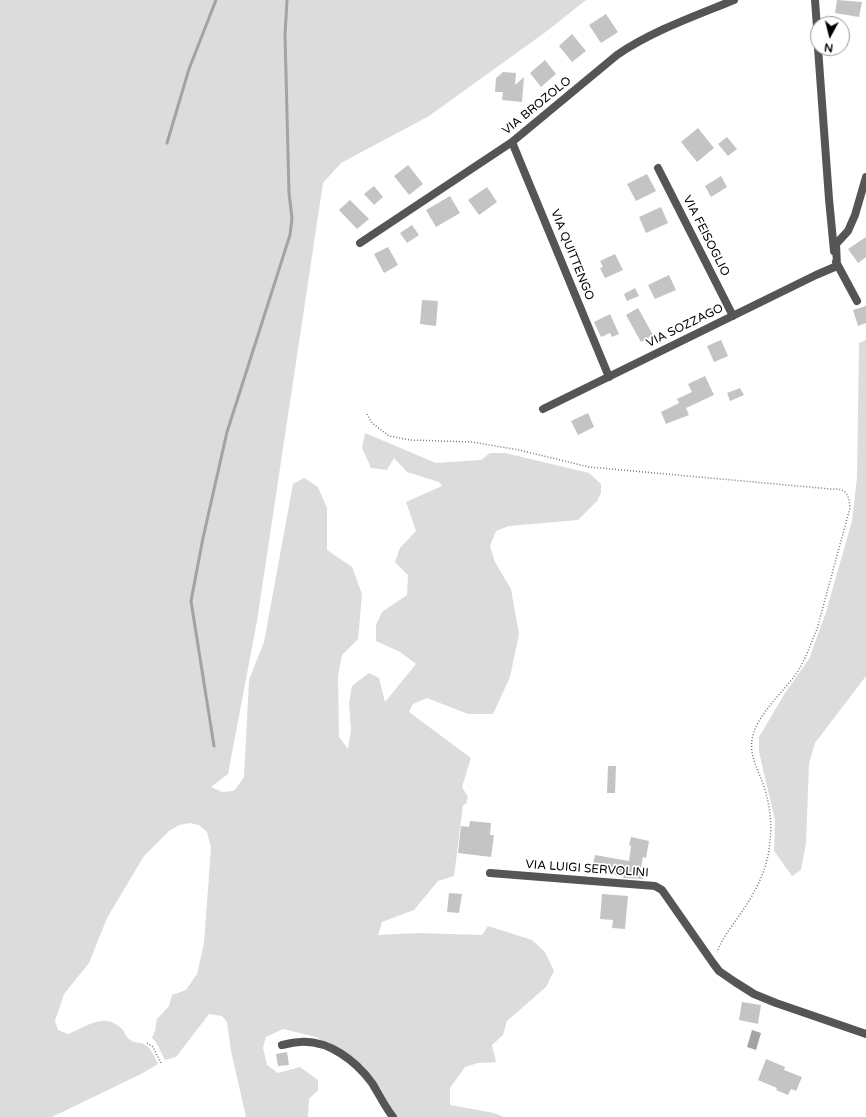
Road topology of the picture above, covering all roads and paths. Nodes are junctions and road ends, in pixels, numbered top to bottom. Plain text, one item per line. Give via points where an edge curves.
1 (734, 0) edge
2 (816, 0) edge
3 (817, 16) edge
4 (819, 56) edge
5 (512, 142) junction
6 (658, 168) dead end
7 (866, 177) edge
8 (360, 243) dead end
9 (837, 266) junction
10 (857, 301) dead end
11 (732, 316) junction
12 (609, 377) junction
13 (543, 409) dead end
14 (367, 414) dead end
15 (490, 873) dead end
16 (713, 963) junction
17 (866, 1034) edge
18 (147, 1043) dead end
19 (282, 1046) dead end
20 (161, 1063) dead end
21 (393, 1117) edge

1 - 5 street, VIA BROZOLO via 630,46
2 - 3 street
4 - 9 street via 834,258
5 - 8 street, VIA BROZOLO
5 - 12 street, VIA QUITTENGO
6 - 11 street, VIA FEISOGLIO
7 - 9 street via 855,216 848,231 836,244
9 - 10 street
9 - 11 street, VIA SOZZAGO
11 - 12 street, VIA SOZZAGO
12 - 13 street, VIA SOZZAGO
14 - 16 path via 372,423 389,436 410,440 472,442 589,467 840,488 849,498 850,508 812,642 798,670 759,720 752,737 752,756 766,794 769,812 771,828 768,856 765,872 758,886 726,934
15 - 16 street, VIA LUIGI SERVOLINI via 655,886 662,890
16 - 17 street, VIA LUIGI SERVOLINI via 719,971 754,994
18 - 20 path
19 - 21 street via 299,1042 327,1046 350,1060 372,1083

